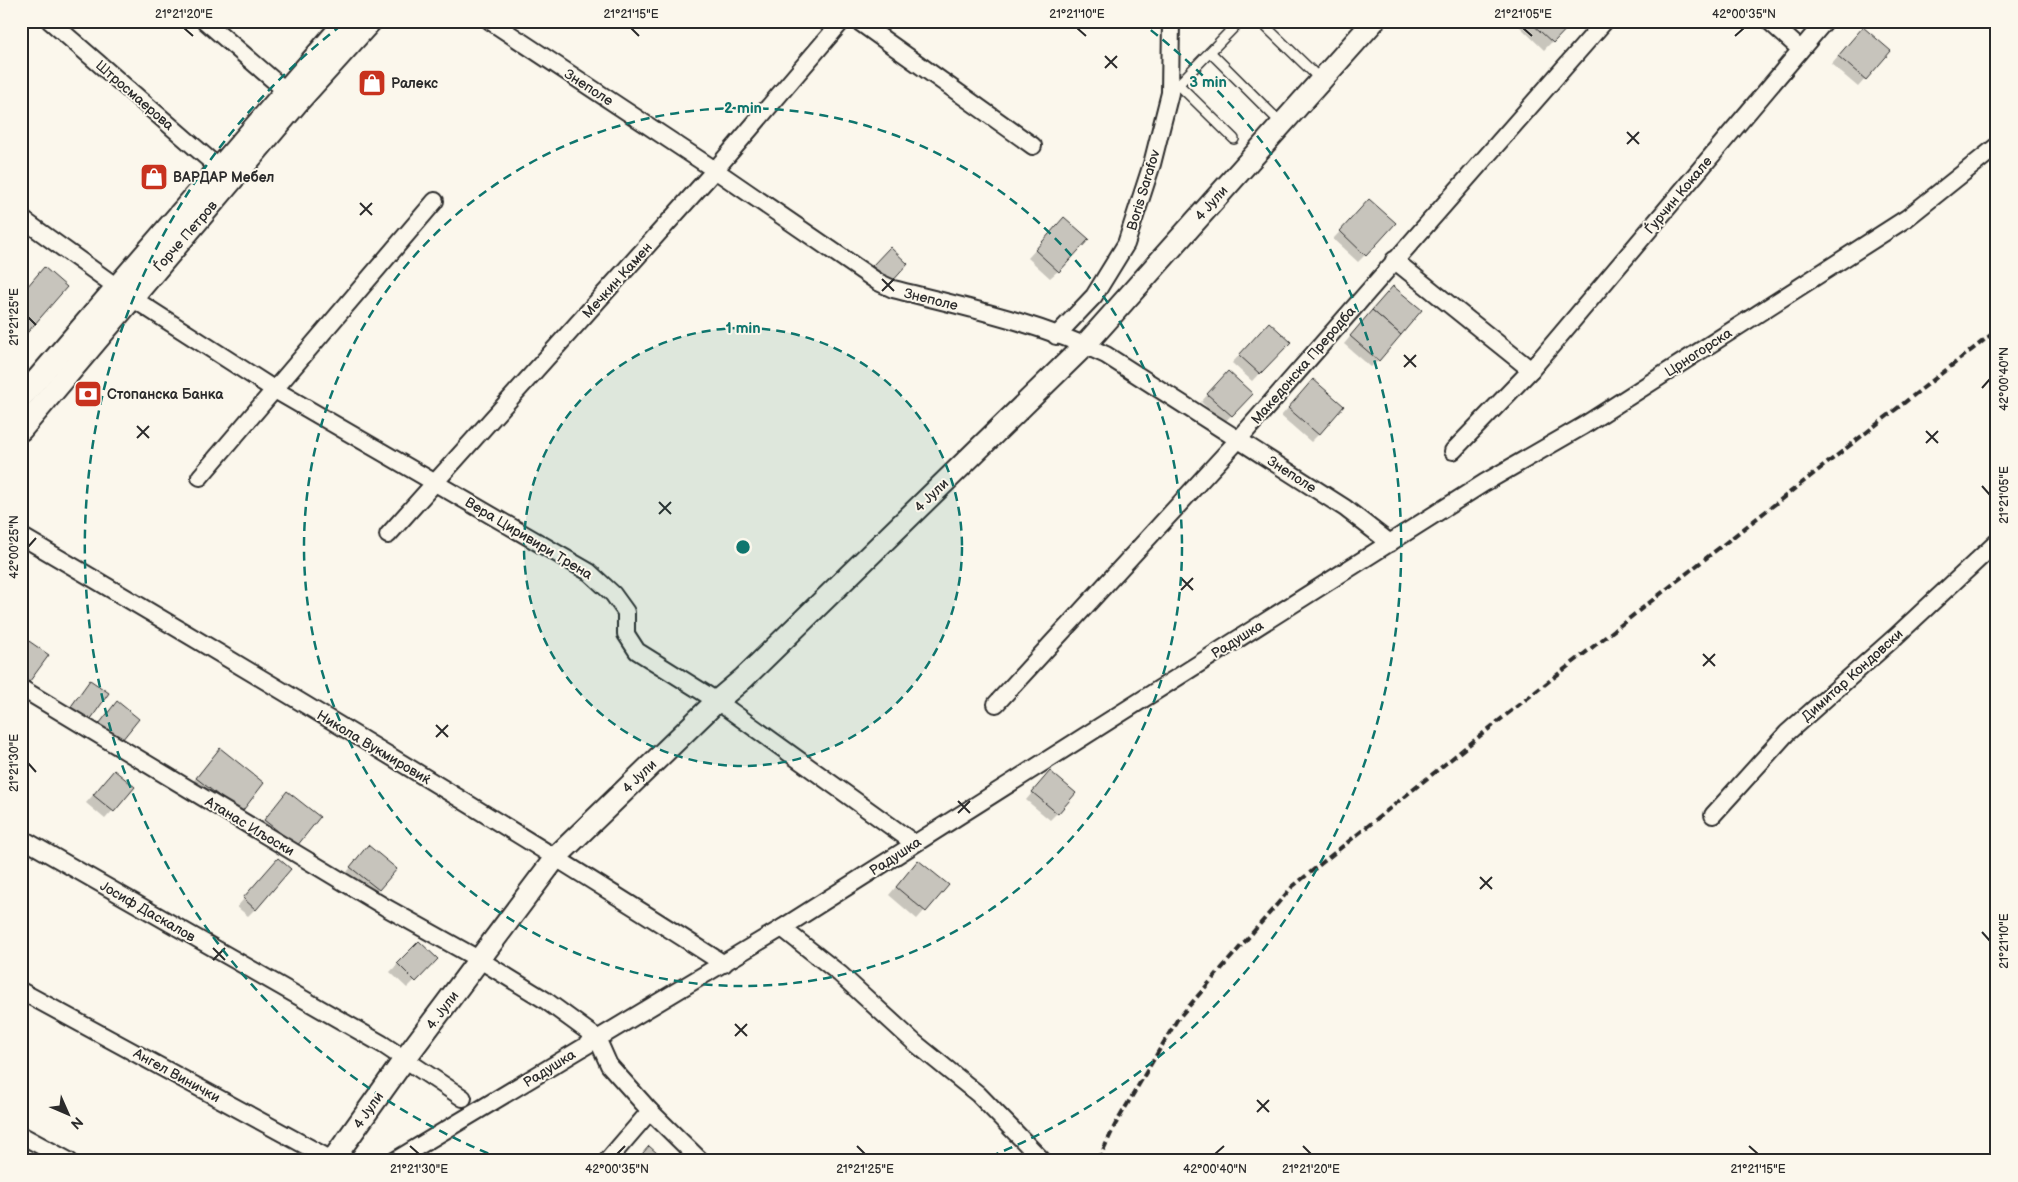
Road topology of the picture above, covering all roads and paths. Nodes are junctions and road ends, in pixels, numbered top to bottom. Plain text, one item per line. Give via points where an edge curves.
1 (50, 21) edge
2 (206, 21) edge
3 (346, 21) edge
4 (371, 21) edge
5 (490, 21) edge
6 (842, 21) edge
7 (858, 21) edge
8 (1170, 21) edge
9 (1240, 21) edge
10 (1260, 21) edge
11 (1374, 21) edge
12 (1604, 21) edge
13 (1769, 21) edge
14 (1825, 21) edge
15 (1800, 49) junction
16 (1210, 52) junction
17 (1321, 80) junction
18 (1174, 89) junction
19 (286, 91) junction
20 (1282, 124) junction
21 (1234, 139) dead end
22 (1033, 146) dead end
23 (1997, 146) edge
24 (220, 169) junction
25 (716, 170) junction
26 (435, 201) dead end
27 (21, 218) edge
28 (1394, 260) junction
29 (125, 292) junction
30 (1056, 336) junction
31 (1085, 345) junction
32 (1531, 370) junction
33 (275, 390) junction
34 (21, 398) edge
35 (21, 430) edge
36 (1239, 439) junction
37 (1453, 451) dead end
38 (200, 477) dead end
39 (435, 482) junction
40 (388, 535) dead end
41 (21, 536) edge
42 (1390, 542) junction
43 (1997, 542) edge
44 (21, 688) edge
45 (716, 701) junction
46 (996, 704) dead end
47 (1713, 815) dead end
48 (21, 838) edge
49 (914, 844) junction
50 (556, 857) junction
51 (782, 928) junction
52 (480, 960) junction
53 (724, 964) junction
54 (21, 991) edge
55 (597, 1038) junction
56 (404, 1060) junction
57 (463, 1098) dead end
58 (650, 1111) junction
59 (21, 1135) edge
60 (332, 1160) edge
61 (69, 1161) edge
62 (394, 1161) edge
63 (607, 1161) edge
64 (700, 1161) edge
65 (1043, 1161) edge

1 - 24 street, Штросмаерова
2 - 19 street
3 - 19 street, Ѓорче Петров
4 - 29 street, Ѓорче Петров
5 - 25 street, Знеполе
6 - 25 street, Мечкин Камен
7 - 22 street
8 - 18 street, Boris Sarafov
9 - 16 lane
10 - 17 lane
11 - 17 street, 4 Јули
12 - 28 street, Македонска Преродба
13 - 15 street
14 - 15 street, Ѓурчин Кокале
15 - 32 street, Ѓурчин Кокале
16 - 18 lane
16 - 20 lane
17 - 20 street, 4 Јули
18 - 21 lane
18 - 30 street, Boris Sarafov via 1126,244 1094,296
19 - 24 street, Ѓорче Петров
20 - 31 street, 4 Јули
23 - 42 street, Црногорска via 1898,223 1582,426
24 - 29 street, Ѓорче Петров
25 - 30 street, Знеполе via 878,282 1008,318
25 - 39 street, Мечкин Камен
26 - 33 street
27 - 29 street, Вера Циривири Трена
28 - 32 street
28 - 36 street, Македонска Преродба
29 - 33 street, Вера Циривири Трена
29 - 34 street, Ѓорче Петров
29 - 35 street, Ѓорче Петров
30 - 31 street, Знеполе
31 - 36 street, Знеполе
31 - 45 street, 4 Јули via 744,678
32 - 37 street, Ѓурчин Кокале
33 - 38 street
33 - 39 street, Вера Циривири Трена
36 - 42 street, Знеполе via 1345,508
36 - 46 street, Македонска Преродба
39 - 40 street, Мечкин Камен
39 - 45 street, Вера Циривири Трена via 589,572 613,594 626,612 626,634 636,651
41 - 50 street, Никола Вукмировиќ
42 - 49 street, Радушка
43 - 47 street, Димитар Кондовски via 1787,733
44 - 52 street, Aтанас Иљоски via 385,907
45 - 49 street, Вера Циривири Трена
45 - 50 street, 4 Јули
48 - 56 street, Јосиф Даскалов via 374,1039
49 - 51 street, Радушка
50 - 52 street, 4 Јули
50 - 53 street, Никола Вукмировиќ
51 - 53 street, Радушка
51 - 65 street via 978,1094
52 - 55 street via 545,1000
52 - 56 street, 4. Јули
53 - 55 street, Радушка
54 - 60 street, Ангел Винички
55 - 58 street via 609,1065
55 - 62 street, Радушка
56 - 57 street, Јосиф Даскалов
56 - 60 street, 4 Јули
58 - 63 street
58 - 64 street
59 - 61 street

